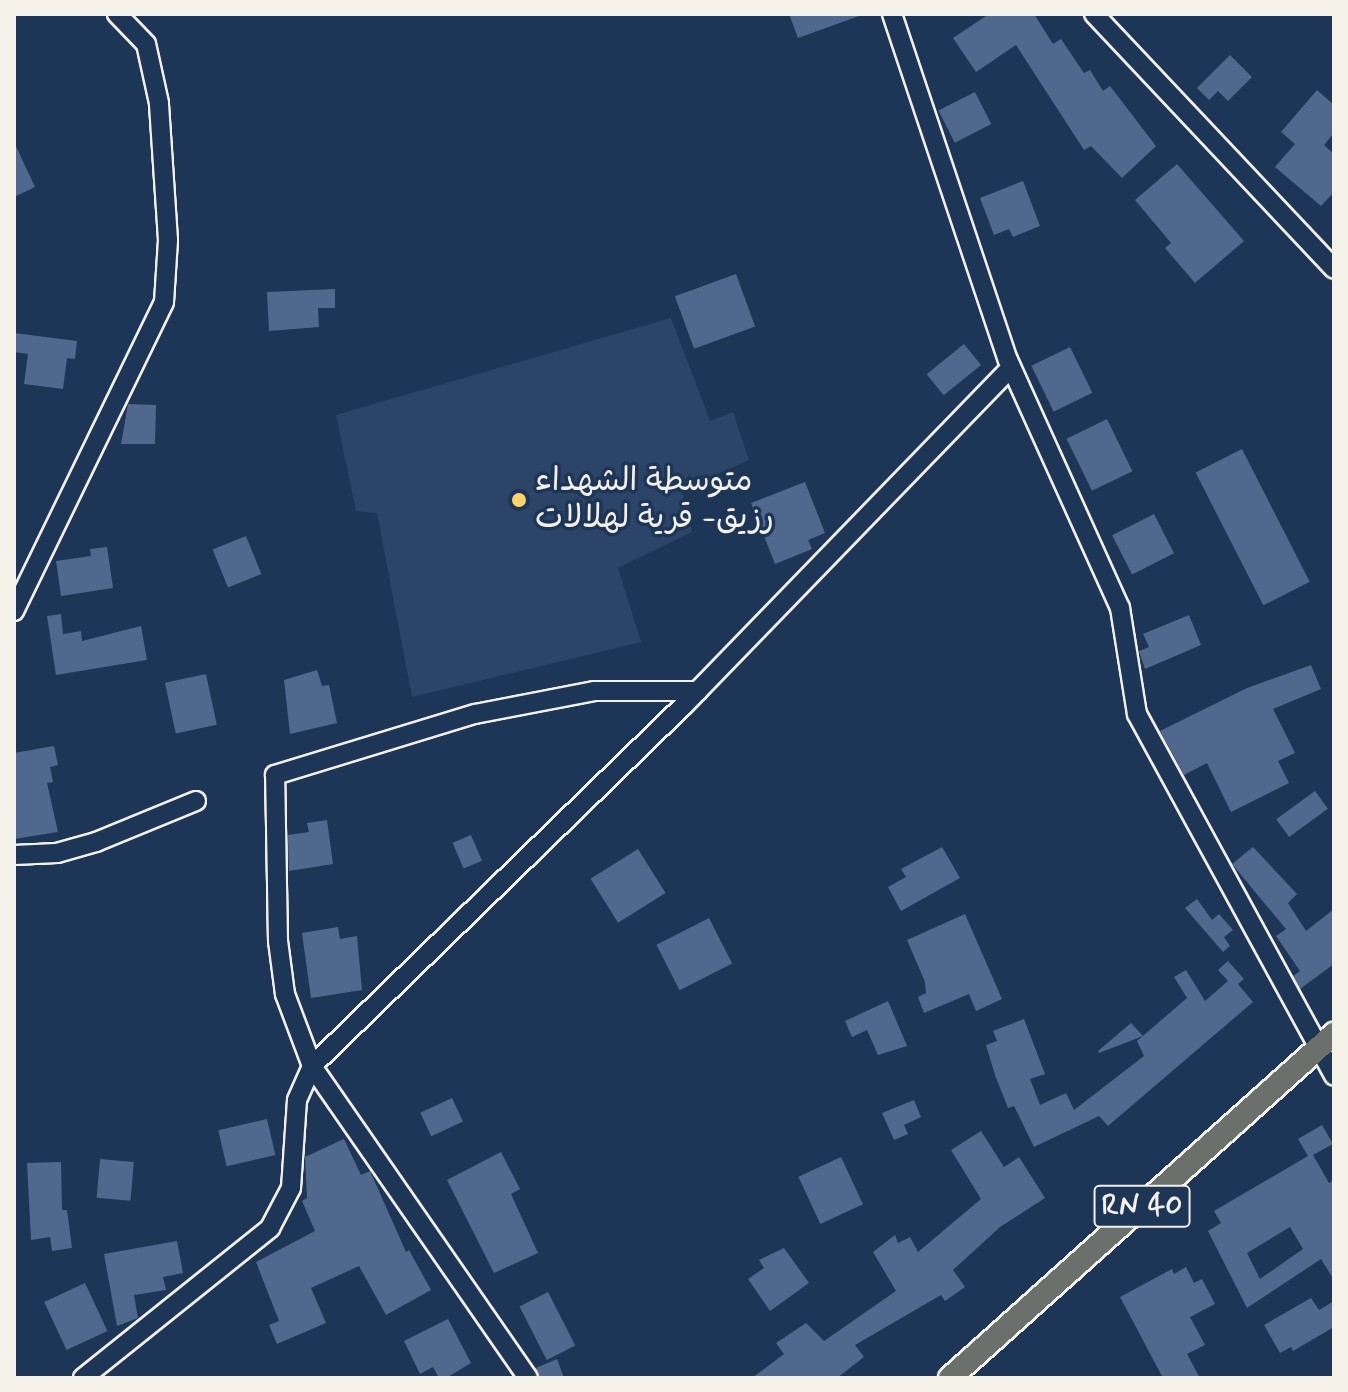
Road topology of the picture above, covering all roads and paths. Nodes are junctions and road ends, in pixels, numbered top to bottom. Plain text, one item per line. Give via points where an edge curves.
1 (117, 14) edge
2 (892, 14) edge
3 (1094, 14) edge
4 (1334, 269) edge
5 (1011, 368) junction
6 (14, 611) edge
7 (698, 691) junction
8 (196, 801) dead end
9 (14, 855) edge
10 (1327, 1040) edge
11 (312, 1066) junction
12 (1334, 1076) edge
13 (83, 1378) edge
14 (528, 1378) edge
15 (950, 1378) edge

1 - 6 street via 146,44 159,103 168,240 164,302
2 - 5 street
3 - 4 street
5 - 7 street
5 - 10 street via 1120,608 1137,714
7 - 11 street
7 - 11 street via 594,691 490,711 275,775 278,941 285,994
8 - 9 street via 96,842 57,853
10 - 12 street
10 - 15 main road, RN 40
11 - 13 street via 297,1100 291,1188 270,1228
11 - 14 street

